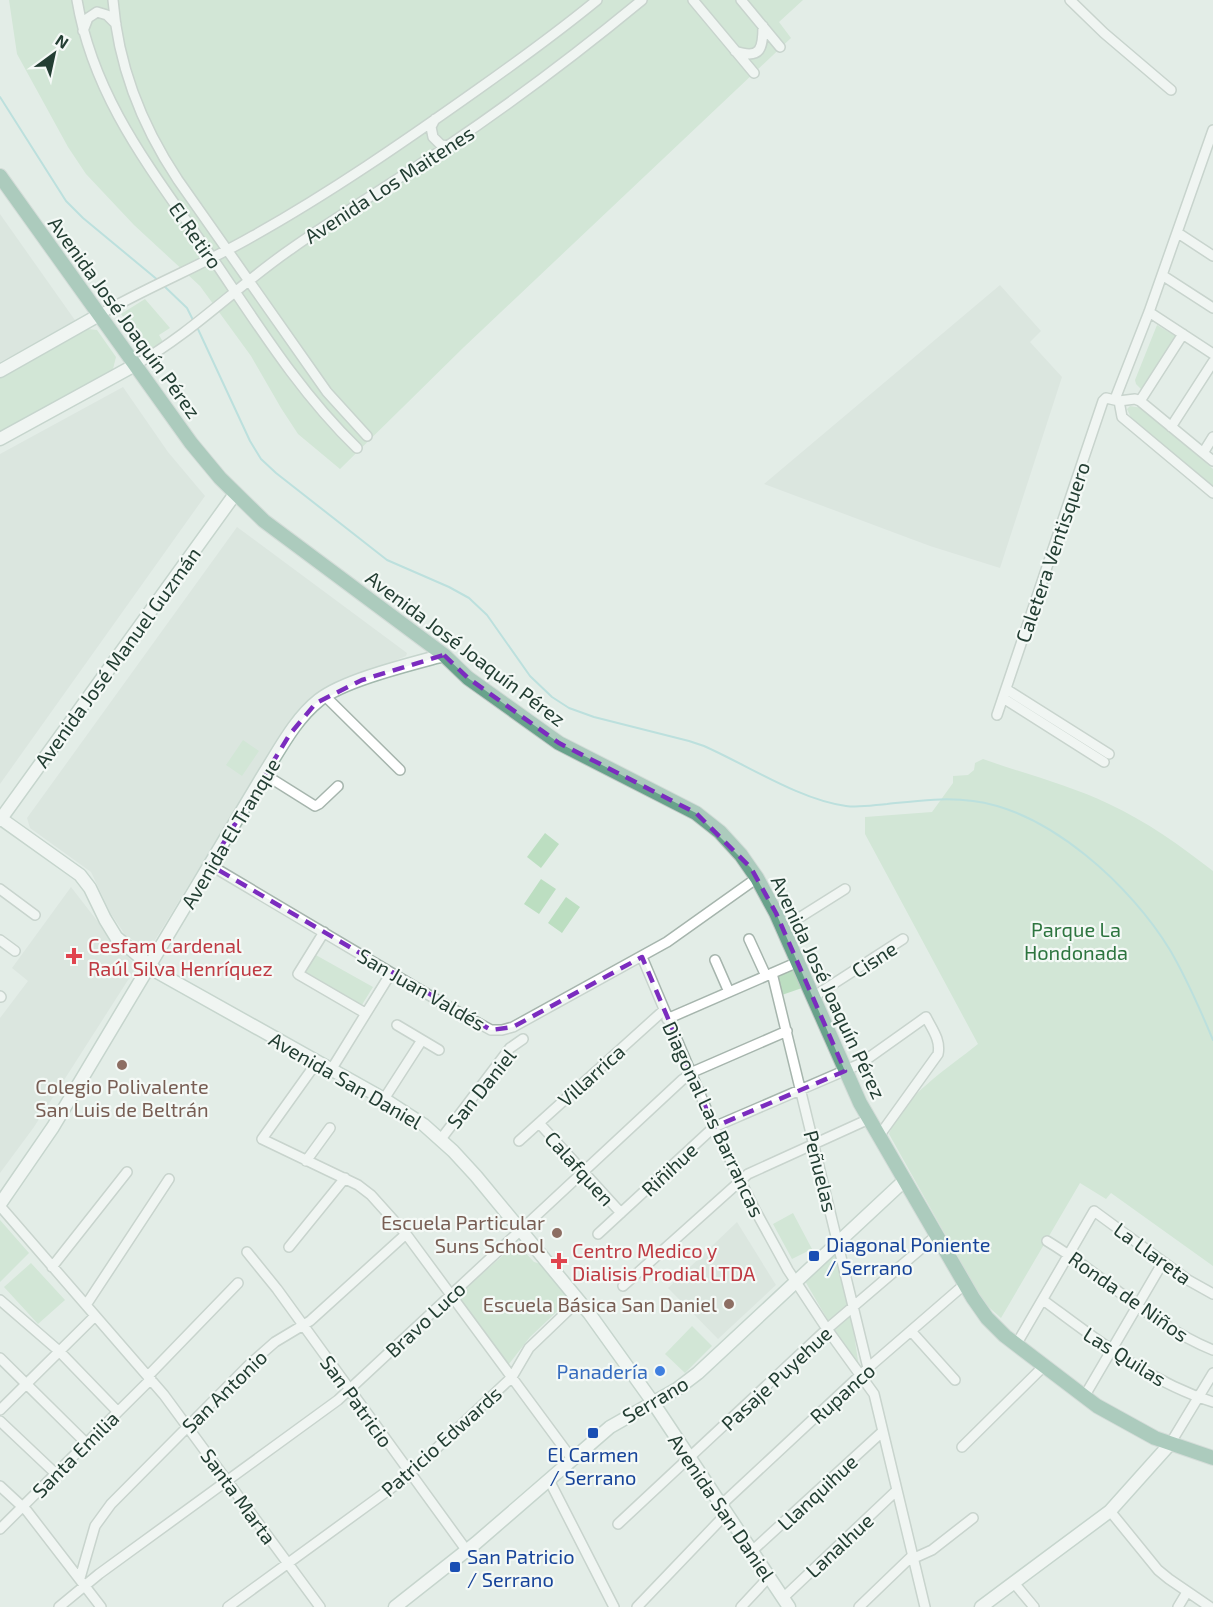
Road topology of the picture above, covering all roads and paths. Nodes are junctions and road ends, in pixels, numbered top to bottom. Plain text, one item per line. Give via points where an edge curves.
1 (77, 0) edge
2 (113, 0) edge
3 (597, 0) edge
4 (642, 0) edge
5 (693, 0) edge
6 (741, 0) edge
7 (1070, 0) edge
8 (116, 24) junction
9 (763, 26) junction
10 (83, 31) junction
11 (780, 47) dead end
12 (735, 51) junction
13 (754, 73) dead end
14 (1171, 90) dead end
15 (435, 119) junction
16 (1213, 130) edge
17 (1211, 143) edge
18 (448, 146) junction
19 (0, 176) edge
20 (1178, 233) junction
21 (227, 251) junction
22 (1213, 256) edge
23 (212, 258) junction
24 (1162, 275) junction
25 (248, 281) junction
26 (236, 293) junction
27 (1213, 308) edge
28 (1149, 312) junction
29 (99, 315) junction
30 (1182, 334) junction
31 (1213, 354) edge
32 (1213, 362) edge
33 (135, 365) junction
34 (0, 371) edge
35 (1117, 400) junction
36 (1140, 401) junction
37 (354, 423) junction
38 (1172, 427) junction
39 (341, 432) junction
40 (367, 436) dead end
41 (1213, 437) edge
42 (0, 439) edge
43 (357, 448) dead end
44 (1203, 453) junction
45 (1213, 461) edge
46 (235, 494) junction
47 (1213, 494) edge
48 (444, 655) junction
49 (1005, 694) junction
50 (325, 696) junction
51 (997, 715) dead end
52 (1102, 755) dead end
53 (400, 770) dead end
54 (264, 774) junction
55 (338, 786) dead end
56 (0, 819) edge
57 (210, 866) junction
58 (757, 878) junction
59 (0, 889) edge
60 (845, 889) dead end
61 (35, 915) dead end
62 (783, 928) junction
63 (324, 932) junction
64 (749, 939) dead end
65 (903, 939) dead end
66 (0, 940) edge
67 (15, 951) dead end
68 (642, 957) junction
69 (715, 960) dead end
70 (798, 962) junction
71 (149, 966) junction
72 (391, 973) junction
73 (769, 974) junction
74 (729, 992) junction
75 (813, 998) junction
76 (365, 1013) junction
77 (665, 1014) junction
78 (397, 1025) dead end
79 (787, 1031) junction
80 (523, 1039) dead end
81 (422, 1040) junction
82 (439, 1050) dead end
83 (317, 1062) junction
84 (332, 1070) junction
85 (846, 1071) junction
86 (692, 1074) junction
87 (801, 1088) junction
88 (384, 1098) junction
89 (869, 1119) junction
90 (539, 1123) junction
91 (714, 1127) junction
92 (330, 1128) dead end
93 (879, 1136) junction
94 (441, 1139) junction
95 (519, 1141) dead end
96 (814, 1143) junction
97 (306, 1161) junction
98 (127, 1172) dead end
99 (584, 1172) junction
100 (345, 1178) junction
101 (169, 1179) dead end
102 (739, 1180) junction
103 (905, 1180) junction
104 (0, 1205) edge
105 (621, 1213) junction
106 (520, 1230) junction
107 (406, 1234) junction
108 (598, 1234) dead end
109 (937, 1235) junction
110 (1047, 1241) dead end
111 (838, 1243) junction
112 (289, 1247) dead end
113 (247, 1252) dead end
114 (1070, 1254) junction
115 (1163, 1262) junction
116 (52, 1267) junction
117 (796, 1282) junction
118 (238, 1283) dead end
119 (965, 1284) junction
120 (623, 1286) dead end
121 (1213, 1294) edge
122 (451, 1295) junction
123 (1043, 1299) junction
124 (0, 1300) edge
125 (578, 1301) junction
126 (86, 1305) junction
127 (853, 1306) junction
128 (1138, 1306) junction
129 (95, 1316) junction
130 (303, 1326) junction
131 (827, 1329) junction
132 (912, 1331) junction
133 (1016, 1345) junction
134 (1213, 1350) edge
135 (59, 1351) junction
136 (1112, 1351) junction
137 (0, 1358) edge
138 (1044, 1366) junction
139 (868, 1368) junction
140 (1213, 1373) edge
141 (860, 1375) junction
142 (512, 1377) junction
143 (149, 1378) junction
144 (956, 1380) dead end
145 (26, 1384) junction
146 (349, 1390) junction
147 (1084, 1397) junction
148 (1199, 1398) junction
149 (652, 1401) junction
150 (1213, 1402) edge
151 (0, 1410) edge
152 (118, 1412) junction
153 (0, 1420) edge
154 (188, 1426) junction
155 (882, 1432) junction
156 (86, 1443) junction
157 (1170, 1444) junction
158 (962, 1447) dead end
159 (1213, 1458) edge
160 (690, 1459) junction
161 (572, 1460) junction
162 (409, 1472) junction
163 (55, 1473) junction
164 (228, 1480) junction
165 (549, 1480) junction
166 (0, 1486) edge
167 (896, 1491) junction
168 (23, 1506) junction
169 (724, 1509) junction
170 (1110, 1511) junction
171 (973, 1518) dead end
172 (618, 1524) dead end
173 (0, 1529) edge
174 (467, 1551) junction
175 (752, 1551) junction
176 (912, 1557) junction
177 (288, 1563) junction
178 (769, 1578) junction
179 (82, 1582) junction
180 (1014, 1583) junction
181 (1187, 1592) junction
182 (786, 1603) edge
183 (59, 1607) edge
184 (101, 1607) edge
185 (228, 1607) edge
186 (320, 1607) edge
187 (395, 1607) edge
188 (614, 1607) edge
189 (637, 1607) edge
190 (741, 1607) edge
191 (859, 1607) edge
192 (925, 1607) edge
193 (981, 1607) edge
194 (1034, 1607) edge
195 (1178, 1607) edge
196 (1210, 1607) edge

1 - 10 street, El Retiro
2 - 8 street, El Retiro
3 - 15 street, Avenida Los Maitenes
4 - 18 street, Avenida Los Maitenes via 566,62
5 - 12 street
6 - 9 street
7 - 14 street
8 - 10 street via 97,12 88,18
8 - 21 street, El Retiro via 130,84 148,131
9 - 11 street
9 - 12 street via 759,51
10 - 23 street, El Retiro via 118,118
12 - 13 street
15 - 18 street via 431,127 433,137
15 - 21 street, Avenida Los Maitenes
16 - 17 street, Caletera Ventisquero
17 - 20 street, Caletera Ventisquero
18 - 25 street, Avenida Los Maitenes via 300,242
19 - 29 main road, Avenida José Joaquín Pérez
20 - 22 street
20 - 24 street, Caletera Ventisquero
21 - 23 street, Avenida Los Maitenes
21 - 25 street, El Retiro
23 - 26 street, El Retiro
23 - 29 street, Avenida Los Maitenes
24 - 27 street
24 - 28 street, Caletera Ventisquero
25 - 26 street, Avenida Los Maitenes
25 - 37 street, El Retiro via 327,392
26 - 33 street, Avenida Los Maitenes
26 - 39 street, El Retiro via 313,402
28 - 30 street
28 - 35 street, Caletera Ventisquero
29 - 33 main road, Avenida José Joaquín Pérez
29 - 34 street
30 - 31 street
30 - 36 street
32 - 38 street
33 - 42 street
33 - 46 main road, Avenida José Joaquín Pérez via 201,456
35 - 36 street
35 - 47 street via 1122,417
35 - 49 street, Caletera Ventisquero via 1103,400
36 - 38 street
37 - 39 street via 348,432
37 - 40 street, El Retiro
38 - 44 street
39 - 43 street, El Retiro
41 - 44 street
44 - 45 street
46 - 48 main road, Avenida José Joaquín Pérez
46 - 56 street, Avenida José Manuel Guzmán
48 - 50 street, Avenida El Tranque via 362,680
48 - 58 main road, Avenida José Joaquín Pérez via 468,678 559,743 696,813 732,844
49 - 51 street, Caletera Ventisquero
49 - 52 street
50 - 53 street
50 - 54 street, Avenida El Tranque via 298,723
54 - 55 street via 312,806
54 - 57 street, Avenida El Tranque
56 - 71 street, Avenida San Daniel via 80,875 116,937
57 - 63 street, San Juan Valdés
57 - 71 street, Avenida El Tranque
58 - 62 main road, Avenida José Joaquín Pérez
58 - 68 street, San Juan Valdés
59 - 61 street
60 - 62 street
62 - 70 main road, Avenida José Joaquín Pérez
63 - 72 street, San Juan Valdés
63 - 76 street via 298,974
64 - 73 street, Peñuelas
65 - 75 street, Cisne
66 - 67 street
68 - 72 street, San Juan Valdés via 502,1030 483,1026
68 - 77 street, Diagonal Las Barrancas
69 - 74 street
70 - 73 street, Villarrica
70 - 75 main road, Avenida José Joaquín Pérez
71 - 83 street, Avenida San Daniel
71 - 104 street, Avenida El Tranque via 53,1127
72 - 76 street
73 - 74 street, Villarrica
73 - 79 street, Peñuelas
74 - 77 street, Villarrica
75 - 85 main road, Avenida José Joaquín Pérez
76 - 84 street
77 - 86 street, Diagonal Las Barrancas
77 - 90 street, Villarrica
78 - 81 street
79 - 86 street, Bravo Luco
79 - 87 street, Peñuelas
80 - 94 street, San Daniel via 510,1048
81 - 82 street
81 - 88 street
83 - 84 street, Avenida San Daniel
83 - 97 street via 262,1139
84 - 88 street, Avenida San Daniel
85 - 87 street, Riñihue
85 - 89 main road, Avenida José Joaquín Pérez
85 - 93 street, Riñihue via 926,1017 937,1038 938,1054
86 - 91 street, Diagonal Las Barrancas
86 - 99 street, Bravo Luco
87 - 91 street, Riñihue
87 - 96 street, Peñuelas
88 - 94 street, Avenida San Daniel
89 - 93 main road, Avenida José Joaquín Pérez
89 - 96 street
90 - 95 street, Villarrica
90 - 99 street, Calafquen
91 - 102 street, Diagonal Las Barrancas
91 - 105 street, Riñihue
92 - 97 street
93 - 103 main road, Avenida José Joaquín Pérez
94 - 106 street, Avenida San Daniel
96 - 102 street
96 - 111 street, Peñuelas
97 - 100 street
98 - 116 street
99 - 105 street, Calafquen
99 - 106 street, Bravo Luco
100 - 107 street via 371,1195
100 - 112 street
101 - 126 street
102 - 117 street, Diagonal Las Barrancas
102 - 120 street
103 - 109 main road, Avenida José Joaquín Pérez
103 - 111 street, Serrano
104 - 116 street, Santa Marta
105 - 108 street, Riñihue
106 - 122 street, Bravo Luco
106 - 125 street, Avenida San Daniel
107 - 122 street
107 - 130 street, San Antonio
109 - 119 main road, Avenida José Joaquín Pérez
109 - 127 street, Pasaje Puyehue
110 - 114 street, Ronda de Niños
111 - 117 street, Serrano
111 - 127 street, Peñuelas
113 - 130 street, San Patricio
114 - 115 street, La Llareta via 1094,1211
114 - 123 street
114 - 128 street, Ronda de Niños
115 - 121 street, La Llareta
115 - 128 street
116 - 126 street, Santa Marta
117 - 131 street, Diagonal Las Barrancas
117 - 149 street, Serrano via 698,1373
118 - 143 street, Santa Emilia
119 - 132 street, Rupanco
119 - 133 main road, Avenida José Joaquín Pérez via 987,1318
122 - 142 street
122 - 146 street, Bravo Luco
123 - 133 street
123 - 136 street, Las Quilas
124 - 135 street
125 - 142 street, Patricio Edwards via 529,1348
125 - 149 street, Avenida San Daniel
126 - 129 street, Santa Marta
127 - 131 street, Pasaje Puyehue
127 - 139 street, Peñuelas
128 - 134 street, Ronda de Niños
128 - 136 street
129 - 135 street
129 - 143 street, Santa Marta
130 - 146 street, San Patricio
130 - 154 street, San Antonio via 264,1352
131 - 141 street, Diagonal Las Barrancas
131 - 160 street, Pasaje Puyehue
132 - 139 street, Rupanco
132 - 144 street
133 - 138 main road, Avenida José Joaquín Pérez
135 - 145 street
135 - 152 street
136 - 147 street
136 - 148 street, Las Quilas via 1150,1376
137 - 145 street
138 - 147 main road, Avenida José Joaquín Pérez
138 - 158 street
139 - 141 street, Rupanco
140 - 148 street
141 - 155 street, Diagonal Las Barrancas via 874,1394
141 - 169 street, Rupanco
142 - 161 street
142 - 162 street, Patricio Edwards
143 - 152 street, Santa Emilia
143 - 154 street, Santa Marta
145 - 151 street
145 - 156 street
146 - 162 street, San Patricio
146 - 164 street, Bravo Luco
147 - 157 main road, Avenida José Joaquín Pérez via 1123,1422
148 - 150 street, Las Quilas
148 - 157 street
149 - 160 street, Avenida San Daniel
149 - 161 street, Serrano via 610,1427
152 - 156 street, Santa Emilia
153 - 163 street
154 - 164 street, Santa Marta
154 - 179 street, San Antonio via 104,1511 92,1533
155 - 167 street, Diagonal Las Barrancas
155 - 175 street, Llanquihue
156 - 163 street, Santa Emilia
157 - 159 main road, Avenida José Joaquín Pérez
157 - 170 street
160 - 169 street, Avenida San Daniel
160 - 172 street, Pasaje Puyehue
161 - 165 street, Serrano
162 - 174 street, San Patricio
162 - 177 street, Patricio Edwards
163 - 168 street, Santa Emilia
164 - 177 street, Santa Marta
164 - 179 street, Bravo Luco
165 - 174 street, Serrano
165 - 188 street
166 - 168 street
167 - 176 street, Diagonal Las Barrancas
167 - 182 street, Lanalhue
168 - 173 street, Santa Emilia
168 - 179 street
169 - 175 street, Avenida San Daniel
169 - 189 street, Rupanco
170 - 180 street
170 - 181 street via 1158,1570
171 - 176 street via 932,1550
174 - 187 street, Serrano
175 - 178 street, Avenida San Daniel
176 - 191 street
176 - 192 street, Diagonal Las Barrancas
177 - 185 street, Patricio Edwards
177 - 186 street, Santa Marta
178 - 182 street, Avenida San Daniel
178 - 190 street
179 - 183 street, Bravo Luco
179 - 184 street
180 - 193 street
180 - 194 street
181 - 195 street
181 - 196 street

